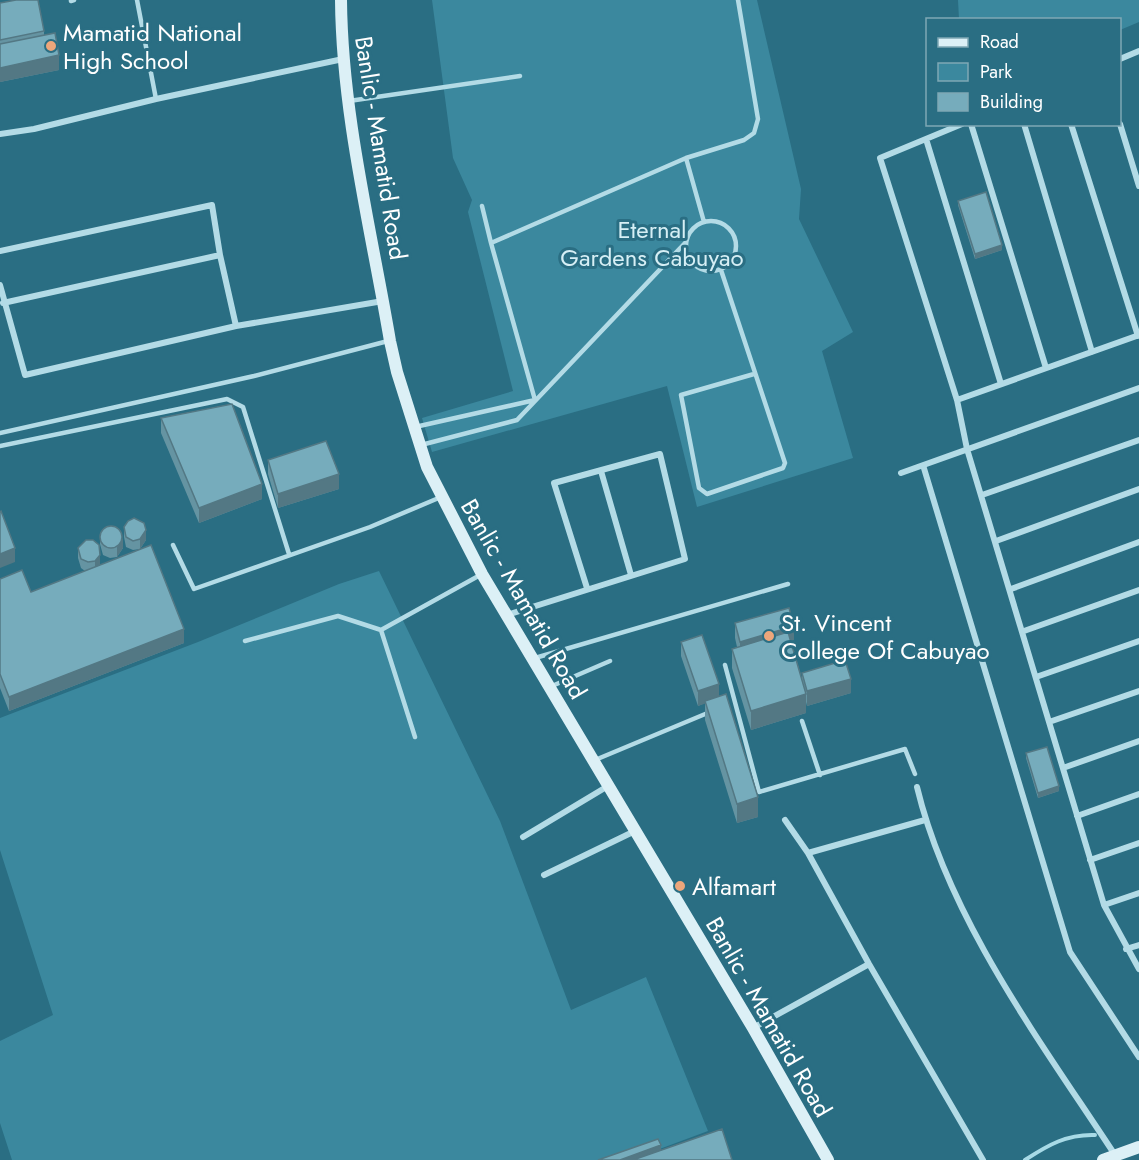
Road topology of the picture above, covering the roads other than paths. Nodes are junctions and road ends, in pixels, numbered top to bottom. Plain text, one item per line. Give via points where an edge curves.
1 (137, 0) edge
2 (341, 0) edge
3 (738, 0) edge
4 (1139, 51) edge
5 (1121, 58) edge
6 (343, 59) junction
7 (520, 76) dead end
8 (156, 99) junction
9 (349, 101) junction
10 (958, 126) edge
11 (972, 126) edge
12 (1025, 126) edge
13 (1072, 126) edge
14 (1120, 126) edge
15 (0, 134) edge
16 (926, 140) junction
17 (686, 158) junction
18 (1139, 186) edge
19 (482, 206) dead end
20 (704, 222) junction
21 (686, 242) junction
22 (491, 243) junction
23 (0, 251) edge
24 (220, 255) junction
25 (721, 270) junction
26 (0, 285) edge
27 (383, 301) junction
28 (3, 303) junction
29 (236, 326) junction
30 (1138, 335) edge
31 (390, 341) junction
32 (1092, 352) junction
33 (1046, 368) junction
34 (754, 374) junction
35 (1001, 384) junction
36 (1139, 388) edge
37 (535, 400) junction
38 (957, 400) junction
39 (414, 427) junction
40 (0, 433) edge
41 (1139, 440) edge
42 (421, 445) junction
43 (0, 446) edge
44 (967, 449) junction
45 (923, 465) junction
46 (601, 471) junction
47 (901, 473) dead end
48 (1139, 489) edge
49 (982, 495) junction
50 (442, 496) junction
51 (996, 541) junction
52 (1139, 542) edge
53 (173, 545) dead end
54 (289, 554) junction
55 (482, 574) junction
56 (631, 575) junction
57 (788, 584) dead end
58 (587, 588) junction
59 (1011, 590) junction
60 (1139, 590) edge
61 (506, 615) junction
62 (381, 630) junction
63 (1024, 631) junction
64 (244, 640) dead end
65 (1139, 641) edge
66 (532, 658) junction
67 (610, 662) dead end
68 (725, 665) dead end
69 (1036, 677) junction
70 (549, 687) junction
71 (1139, 691) edge
72 (734, 702) junction
73 (723, 707) edge
74 (712, 711) edge
75 (802, 721) dead end
76 (1049, 722) junction
77 (415, 737) dead end
78 (1139, 741) edge
79 (593, 761) junction
80 (1063, 768) junction
81 (915, 774) dead end
82 (820, 775) junction
83 (608, 786) junction
84 (917, 787) dead end
85 (1139, 794) edge
86 (1077, 816) junction
87 (785, 820) dead end
88 (925, 820) junction
89 (634, 831) junction
90 (523, 837) dead end
91 (1139, 843) edge
92 (808, 853) junction
93 (1090, 860) junction
94 (544, 875) dead end
95 (1139, 893) edge
96 (1104, 905) junction
97 (1139, 945) edge
98 (1126, 949) junction
99 (869, 964) junction
100 (1139, 969) edge
101 (753, 1028) junction
102 (1139, 1057) edge
103 (1139, 1147) edge
104 (1109, 1158) edge
105 (828, 1160) edge
106 (983, 1160) edge

1 - 8 lane
2 - 6 main road, Banlic - Mamatid Road
3 - 17 lane via 758,119 754,133 744,140
4 - 5 street
6 - 8 street
6 - 9 main road, Banlic - Mamatid Road
7 - 9 lane
8 - 15 street
9 - 27 main road, Banlic - Mamatid Road
10 - 16 street
11 - 33 street
12 - 32 street
13 - 30 street
14 - 18 street
16 - 35 street
16 - 38 street via 880,158
17 - 20 lane
17 - 22 lane
19 - 22 lane
20 - 21 lane via 692,230
20 - 25 lane via 724,224 736,240 734,258
21 - 25 lane via 687,256 696,267 708,272
21 - 37 lane
22 - 37 lane
23 - 24 street via 212,205
24 - 28 street
24 - 29 street
25 - 34 lane
26 - 28 street
27 - 29 street
27 - 31 main road, Banlic - Mamatid Road
28 - 29 street via 26,375
30 - 32 street
31 - 39 main road, Banlic - Mamatid Road
31 - 40 lane
32 - 33 street
33 - 35 street
34 - 34 lane via 683,392 680,397 699,488 707,494 783,468 784,458
35 - 38 street
36 - 44 street
37 - 39 lane
37 - 42 lane via 517,420
38 - 44 street
39 - 42 main road, Banlic - Mamatid Road
41 - 49 street
42 - 50 main road, Banlic - Mamatid Road
43 - 54 lane via 227,399 243,407
44 - 45 street
44 - 49 street
45 - 47 street
45 - 102 street via 1071,952
46 - 56 street
46 - 56 street via 660,454 685,559
46 - 58 street via 554,483
48 - 51 street
49 - 51 street
50 - 54 lane via 370,527
50 - 55 main road, Banlic - Mamatid Road
51 - 59 street
52 - 59 street
53 - 54 lane via 194,589
55 - 61 main road, Banlic - Mamatid Road
55 - 62 lane
56 - 58 street
57 - 66 lane
58 - 61 street
59 - 63 street
60 - 63 street
61 - 66 main road, Banlic - Mamatid Road
62 - 64 lane via 339,616
62 - 77 lane
63 - 69 street
65 - 69 street
66 - 70 main road, Banlic - Mamatid Road
67 - 70 lane
68 - 72 lane
69 - 76 street
70 - 79 main road, Banlic - Mamatid Road
71 - 76 street
72 - 73 lane
72 - 82 lane via 759,792
74 - 79 lane
75 - 82 lane
76 - 80 street
78 - 80 street
79 - 83 main road, Banlic - Mamatid Road
80 - 86 street
81 - 82 lane via 905,749
83 - 89 main road, Banlic - Mamatid Road
83 - 90 street
84 - 88 street
85 - 86 street
86 - 93 street
87 - 92 street
88 - 92 street
88 - 104 street via 962,908
89 - 94 street
89 - 101 main road, Banlic - Mamatid Road
91 - 93 street
92 - 99 street
93 - 96 street
95 - 96 street
96 - 98 street
97 - 98 street
98 - 100 street
99 - 101 street
99 - 106 street
101 - 105 main road, Banlic - Mamatid Road
103 - 104 main road

